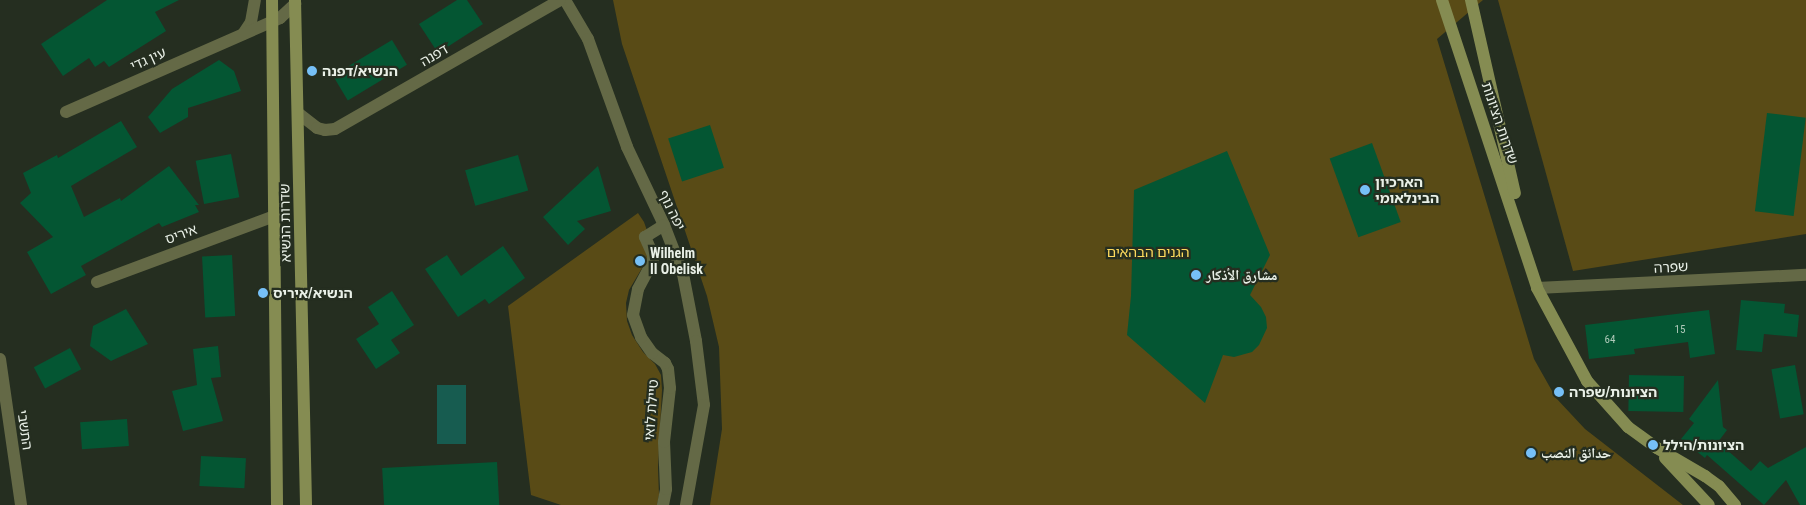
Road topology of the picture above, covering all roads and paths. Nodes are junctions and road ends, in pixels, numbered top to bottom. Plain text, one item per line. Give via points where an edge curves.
1 (255, 0) edge
2 (272, 0) edge
3 (560, 0) edge
4 (565, 0) edge
5 (1442, 0) edge
6 (1471, 0) edge
7 (295, 2) edge
8 (272, 22) junction
9 (243, 34) junction
10 (66, 112) dead end
11 (298, 113) junction
12 (274, 216) junction
13 (664, 226) junction
14 (1529, 257) junction
15 (1806, 276) edge
16 (98, 282) dead end
17 (1537, 288) junction
18 (0, 359) edge
19 (1657, 448) junction
20 (21, 505) edge
21 (276, 505) edge
22 (306, 505) edge
23 (663, 505) edge
24 (686, 505) edge
25 (1709, 505) edge
26 (1735, 505) edge

1 - 9 street via 251,22
2 - 8 street, שדרות הנשיא
3 - 11 street, דפנה via 340,127 317,128
4 - 13 street, יפה נוף via 588,39 626,147
5 - 14 street, שדרות הציונות
6 - 14 street, שדרות הציונות
7 - 8 street, עין גדי via 287,14
7 - 11 street, שדרות הנשיא
8 - 9 street, עין גדי
8 - 12 street, שדרות הנשיא
9 - 10 street, עין גדי
11 - 22 street, שדרות הנשיא
12 - 16 street, איריס
12 - 21 street, שדרות הנשיא
13 - 23 street, טיילת לואי via 645,237 653,261 638,288 633,314 641,337 668,369 670,388 664,442 666,489
13 - 24 street, יפה נוף via 683,274 704,405
14 - 17 street, שדרות הציונות
15 - 17 street, שפרה
17 - 19 street, שדרות הציונות via 1587,381 1615,415
18 - 20 street, התשבי
19 - 25 street, שדרות הציונות
19 - 26 street, שדרות הציונות via 1719,486

